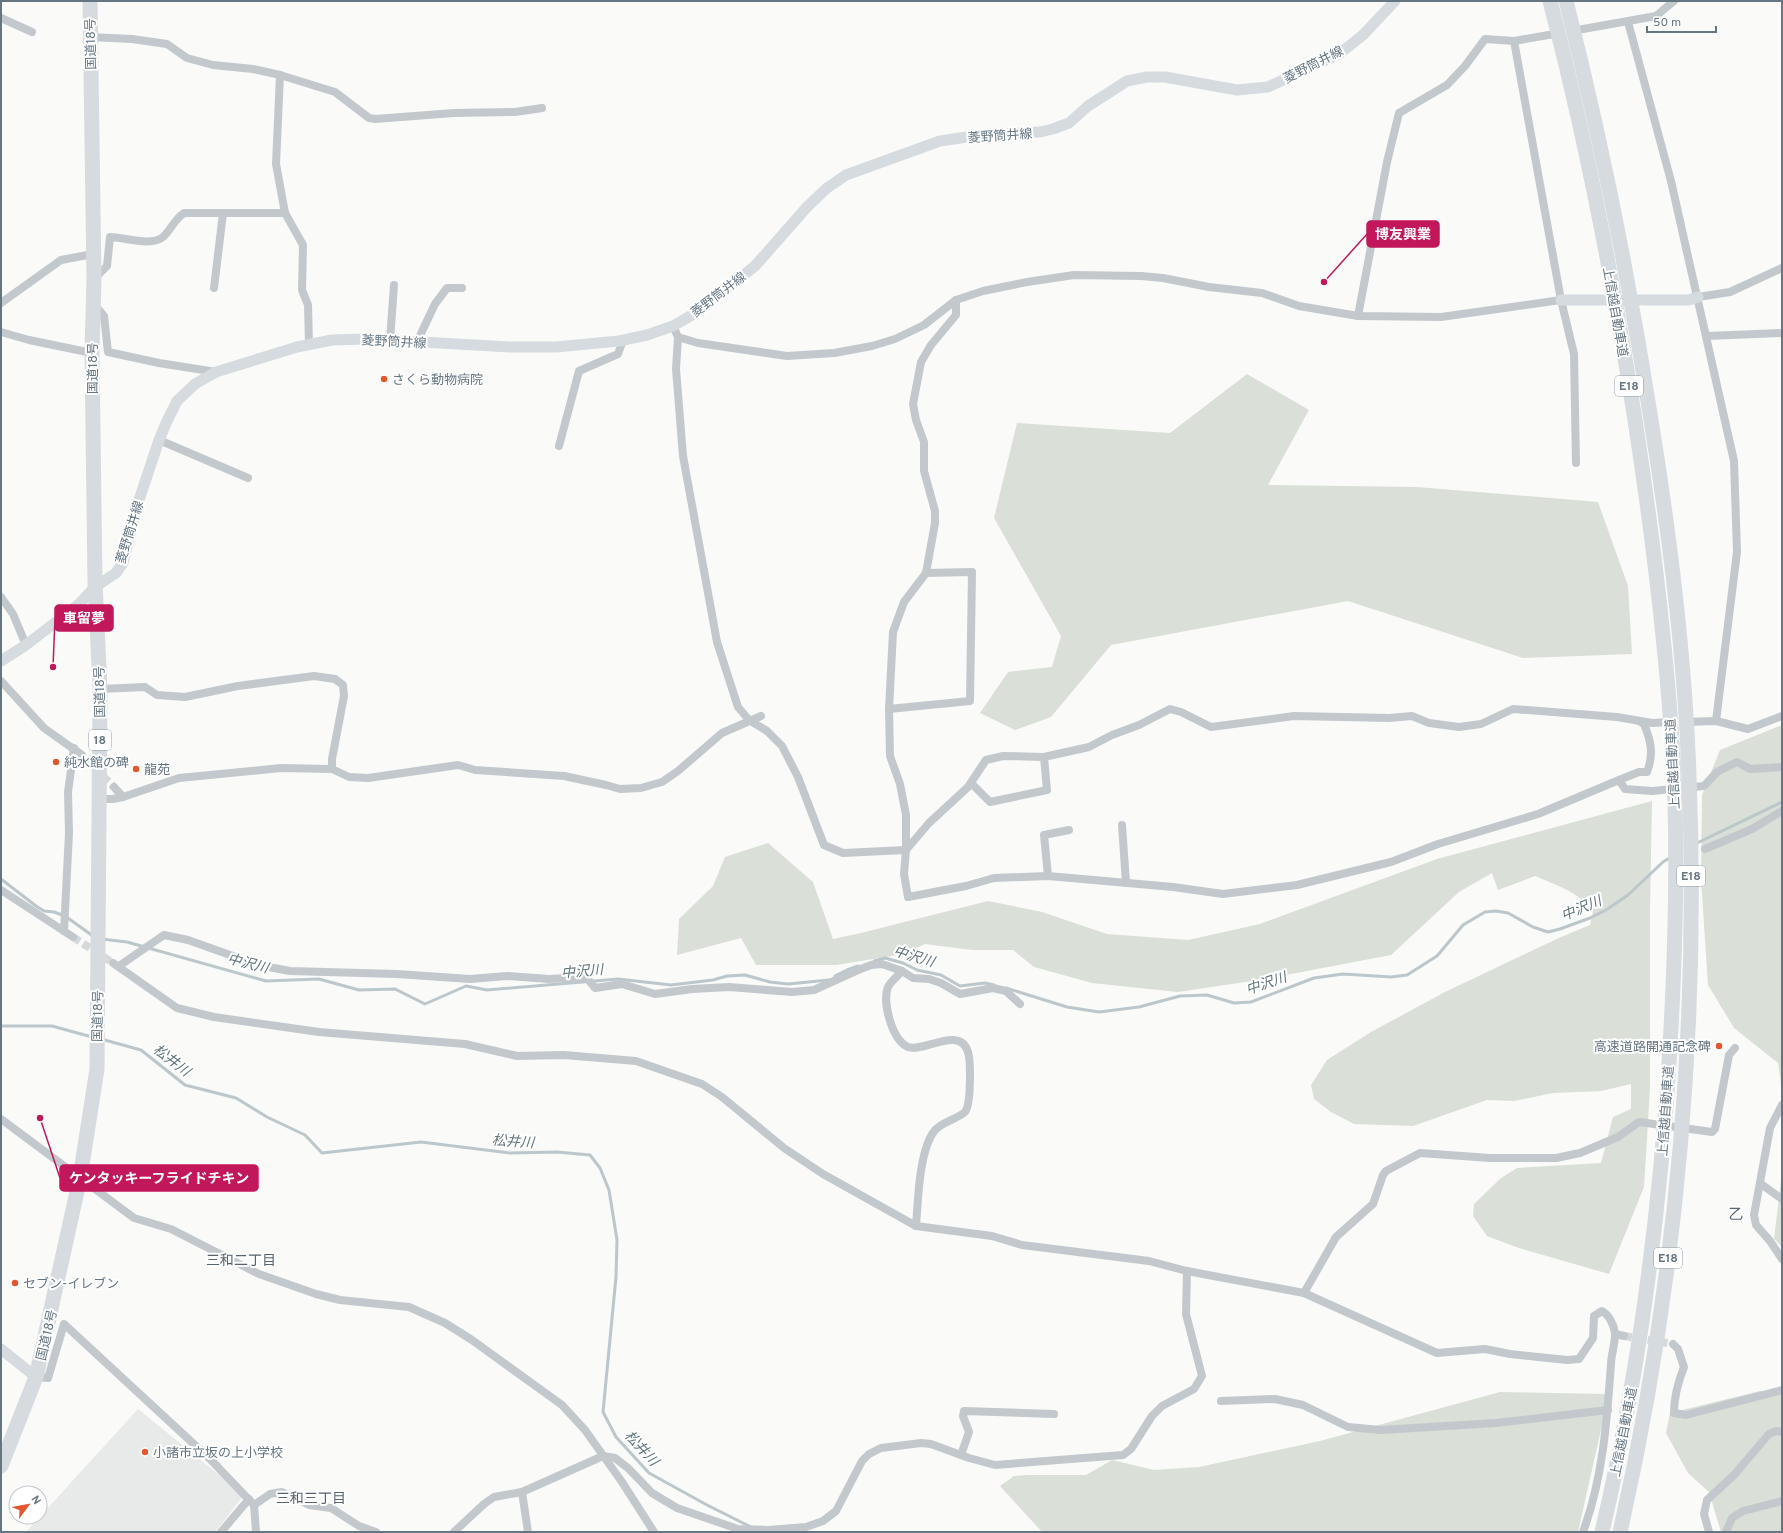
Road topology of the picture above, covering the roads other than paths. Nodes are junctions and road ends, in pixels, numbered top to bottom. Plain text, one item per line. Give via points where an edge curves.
1 (90, 1) edge
2 (1394, 1) edge
3 (1550, 1) edge
4 (1566, 1) edge
5 (1674, 1) edge
6 (1, 18) edge
7 (1628, 22) junction
8 (32, 32) dead end
9 (90, 37) junction
10 (1514, 41) junction
11 (280, 75) junction
12 (542, 108) dead end
13 (223, 213) junction
14 (285, 213) junction
15 (94, 254) junction
16 (1782, 268) edge
17 (94, 278) junction
18 (394, 284) dead end
19 (214, 288) dead end
20 (462, 288) dead end
21 (1694, 299) junction
22 (956, 300) junction
23 (1561, 300) junction
24 (1, 303) edge
25 (93, 303) junction
26 (1358, 316) junction
27 (673, 326) junction
28 (1, 332) edge
29 (1782, 333) edge
30 (1707, 336) junction
31 (678, 337) junction
32 (390, 340) junction
33 (623, 340) junction
34 (417, 342) junction
35 (309, 345) junction
36 (92, 353) junction
37 (216, 372) junction
38 (159, 440) junction
39 (559, 446) dead end
40 (1576, 463) dead end
41 (248, 478) dead end
42 (926, 573) junction
43 (95, 587) junction
44 (1, 597) edge
45 (26, 645) junction
46 (1, 661) edge
47 (1, 681) edge
48 (100, 688) junction
49 (889, 710) junction
50 (761, 716) dead end
51 (1782, 716) edge
52 (1617, 717) junction
53 (749, 720) junction
54 (1716, 721) junction
55 (74, 748) junction
56 (82, 755) tunnel mouth
57 (1044, 757) junction
58 (1782, 767) edge
59 (332, 769) junction
60 (1619, 780) junction
61 (970, 783) junction
62 (114, 787) tunnel mouth
63 (123, 797) junction
64 (99, 799) junction
65 (1782, 811) edge
66 (1122, 825) dead end
67 (1069, 830) dead end
68 (1705, 848) dead end
69 (906, 850) junction
70 (1048, 876) junction
71 (1126, 883) junction
72 (1, 890) edge
73 (64, 931) junction
74 (73, 937) tunnel mouth
75 (902, 971) junction
76 (1020, 1004) dead end
77 (1735, 1048) dead end
78 (1782, 1105) edge
79 (1, 1119) edge
80 (80, 1178) junction
81 (1761, 1184) junction
82 (1782, 1199) edge
83 (916, 1226) junction
84 (1782, 1260) edge
85 (1187, 1271) junction
86 (1304, 1293) junction
87 (1672, 1344) dead end
88 (1, 1350) edge
89 (36, 1377) junction
90 (1782, 1390) edge
91 (1221, 1401) dead end
92 (1608, 1410) junction
93 (1054, 1414) dead end
94 (1782, 1432) edge
95 (961, 1455) junction
96 (603, 1456) junction
97 (1, 1466) edge
98 (522, 1492) junction
99 (1782, 1501) edge
100 (252, 1502) junction
101 (221, 1532) edge
102 (256, 1532) edge
103 (376, 1532) edge
104 (454, 1532) edge
105 (528, 1532) edge
106 (654, 1532) edge
107 (1583, 1532) edge
108 (1602, 1532) edge
109 (1620, 1532) edge
110 (1709, 1532) edge
111 (1726, 1532) edge

1 - 9 highway, 国道18号 / 18
2 - 27 main road, 菱野筒井線 via 1363,35 1339,54 1268,87 1237,90 1147,76 1122,84 1088,106 1069,123 1053,129 940,141 846,175 827,188 807,207 755,266 692,315
3 - 108 highway, 上信越自動車道 / E18 via 1596,203 1629,384 1653,545 1674,776 1674,982 1657,1214 1631,1392
4 - 109 highway, 上信越自動車道 / E18 via 1612,199 1645,380 1668,540 1680,649 1689,773 1690,980 1674,1216 1648,1396
5 - 7 street via 1656,16
6 - 8 street
7 - 10 street
7 - 21 street via 1671,181
9 - 11 street via 168,44 187,58 213,65
9 - 15 highway, 国道18号 / 18
10 - 23 street
10 - 26 street via 1485,39 1465,66 1446,85 1399,113 1387,162
11 - 12 street via 335,92 369,118 515,112
11 - 14 street via 276,164
13 - 14 street
13 - 17 street via 184,213 176,219 164,237 156,241 110,237 107,266
13 - 19 street
14 - 35 street via 303,245 302,290 308,305
15 - 17 highway, 国道18号 / 18
15 - 24 street via 61,260
16 - 21 street via 1730,292
17 - 25 highway, 国道18号 / 18
18 - 32 street
20 - 34 street via 447,288 435,304
21 - 23 main road
21 - 30 street
22 - 26 street via 983,291 1050,278 1141,276 1262,293 1299,306
22 - 31 street via 924,325 895,339 834,353 787,356 698,343
22 - 42 street via 956,315 931,345 921,362 913,404 924,442 924,472 935,511
23 - 26 street via 1441,317
23 - 40 street via 1574,354
25 - 36 highway, 国道18号 / 18
25 - 37 street via 104,316 108,352
27 - 31 street
27 - 33 main road, 菱野筒井線
28 - 36 street
29 - 30 street
30 - 54 street via 1734,461 1737,552
31 - 53 street via 676,369 686,473 717,642 738,706
32 - 34 main road, 菱野筒井線
32 - 35 main road, 菱野筒井線 via 332,340
33 - 34 main road, 菱野筒井線 via 556,347
33 - 39 street via 618,354 579,371
35 - 37 main road, 菱野筒井線
36 - 43 highway, 国道18号 / 18
37 - 38 main road, 菱野筒井線 via 195,384 178,401
38 - 41 street
38 - 43 main road, 菱野筒井線 via 137,506 123,563 116,573
42 - 49 street via 904,602 893,632
42 - 49 street via 972,572 970,701
43 - 45 main road, 菱野筒井線 via 79,604
43 - 48 highway, 国道18号 / 18
44 - 45 street via 13,614
45 - 46 main road, 菱野筒井線
47 - 55 street via 44,728
48 - 59 street via 145,687 156,695 185,697 238,686 314,676 335,679 343,685 344,696
48 - 64 highway, 国道18号 / 18
49 - 69 street via 890,756 900,784 906,815
50 - 53 street
51 - 54 street via 1748,729
52 - 54 street via 1652,723
52 - 57 street via 1513,709 1481,724 1459,727 1429,723 1412,716 1294,716 1211,726 1170,709 1089,747
52 - 60 street via 1644,724 1651,743 1647,772 1639,772
53 - 59 street via 722,733 662,782 641,788 620,789 564,776 475,770 458,765 368,778 349,777
53 - 69 street via 767,731 782,746 798,776 824,845 843,853
55 - 56 street
55 - 73 street via 68,792 69,834
57 - 61 street via 1003,756 986,760
57 - 61 street via 1048,790 990,802
58 - 60 street via 1750,769 1737,762 1716,772 1704,786 1652,791 1625,789
59 - 63 street via 281,768 179,778
60 - 71 street via 1538,814 1438,844 1391,862 1297,885 1223,894
61 - 69 street via 929,823
62 - 63 street
63 - 64 street
64 - 80 highway, 国道18号 / 18 via 97,1069
65 - 68 street via 1752,829
66 - 71 street
67 - 70 street via 1044,835
69 - 70 street via 904,874 908,897 994,878
70 - 71 street
72 - 73 street
73 - 74 street
75 - 76 street via 914,978 941,983 960,994 994,988 1006,991
75 - 83 street via 889,986 886,999 889,1020 903,1044 909,1048 936,1042 957,1041 965,1046 968,1052 970,1069 969,1104 966,1111 936,1129 925,1150
75 - 83 street via 882,964 871,965 814,990 792,992 729,987 655,994 622,984 595,988 586,977 549,979 508,976 470,979 290,970 258,965 188,940 164,935 116,964 177,1008 214,1017 319,1032 465,1044 516,1056 564,1055 636,1061 702,1084 722,1097 784,1148 824,1174
77 - 86 street via 1729,1055 1715,1129 1712,1132 1639,1122 1618,1137 1580,1153 1556,1158 1490,1158 1420,1153 1386,1171 1373,1204 1336,1237
78 - 81 street via 1770,1128
79 - 80 street
80 - 89 highway, 国道18号 / 18
80 - 96 street via 134,1218 171,1229 259,1274 340,1300 409,1308 445,1323 562,1405 585,1430
81 - 82 street
81 - 84 street via 1754,1215 1756,1225
83 - 85 street via 992,1236 1022,1245 1149,1261
85 - 86 street
85 - 95 street via 1186,1314 1202,1376 1194,1389 1162,1406 1152,1416 1131,1449 1123,1455 995,1466
86 - 92 street via 1437,1353 1484,1349 1510,1354 1579,1359 1593,1338 1594,1316 1602,1311 1608,1315 1620,1335 1612,1349
87 - 90 street via 1678,1350 1684,1367 1677,1384 1674,1413 1686,1415
88 - 89 main road
89 - 97 highway, 国道18号 / 18
89 - 100 street via 48,1378 64,1324
91 - 92 street via 1275,1399 1303,1405 1348,1427 1381,1430 1496,1423
92 - 107 street via 1599,1479
93 - 95 street via 964,1411 963,1416 969,1432
94 - 110 street via 1769,1434 1734,1475 1707,1500 1704,1514
95 - 96 street via 926,1443 881,1448 862,1461 836,1511 823,1521 806,1527 769,1530 738,1529 677,1508 652,1493 615,1458
96 - 98 street
96 - 106 street
98 - 104 street via 494,1497
98 - 105 street
99 - 111 street via 1743,1511 1732,1518
100 - 101 street
100 - 102 street
100 - 103 street via 282,1492 309,1505 331,1508 359,1526

